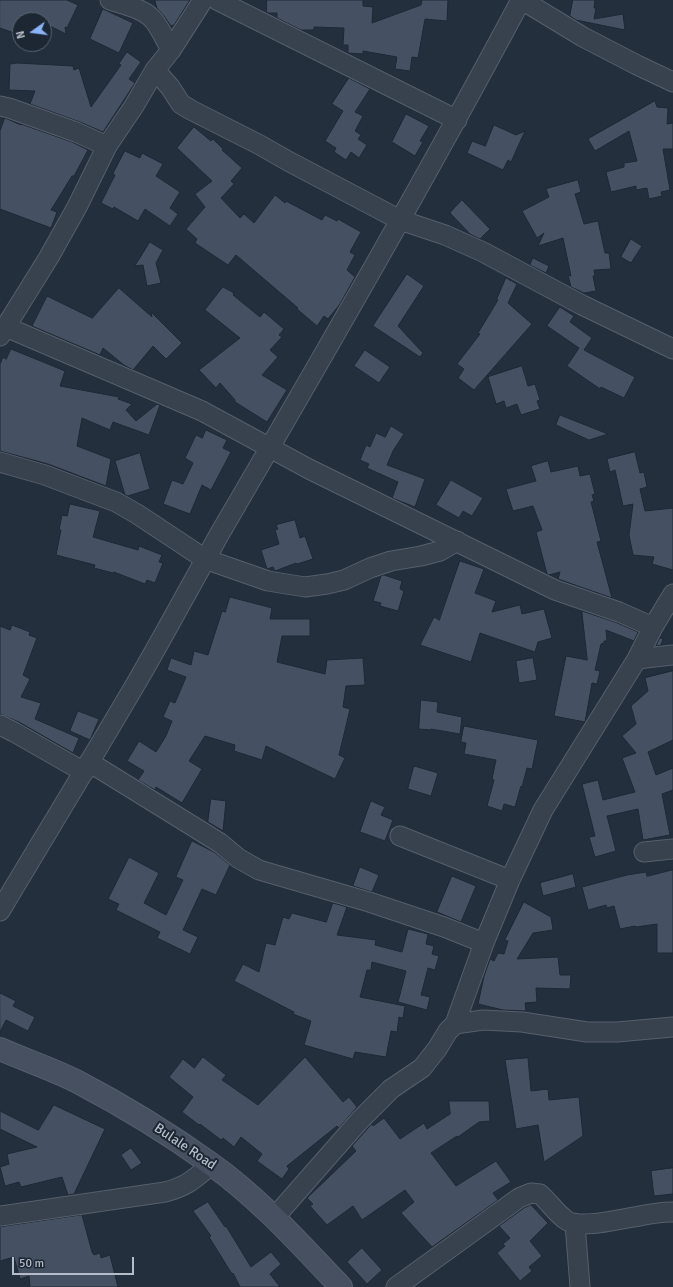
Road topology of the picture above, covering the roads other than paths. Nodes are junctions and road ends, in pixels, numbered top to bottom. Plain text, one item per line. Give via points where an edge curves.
1 (110, 0) edge
2 (203, 0) edge
3 (217, 0) edge
4 (522, 0) edge
5 (171, 50) junction
6 (155, 70) junction
7 (673, 82) edge
8 (0, 106) edge
9 (457, 120) junction
10 (107, 146) junction
11 (400, 220) junction
12 (3, 331) edge
13 (673, 349) edge
14 (270, 449) junction
15 (0, 462) edge
16 (457, 541) junction
17 (205, 559) junction
18 (673, 594) edge
19 (653, 627) junction
20 (673, 656) edge
21 (636, 659) junction
22 (0, 725) edge
23 (87, 767) junction
24 (400, 836) dead end
25 (673, 849) edge
26 (644, 852) dead end
27 (510, 880) junction
28 (0, 911) edge
29 (484, 943) junction
30 (455, 1024) junction
31 (673, 1026) edge
32 (0, 1050) edge
33 (212, 1164) junction
34 (673, 1212) edge
35 (0, 1216) edge
36 (274, 1218) junction
37 (575, 1224) junction
38 (341, 1287) edge
39 (396, 1287) edge
40 (580, 1287) edge

1 - 5 street via 148,15 155,21
2 - 5 street
3 - 9 street
4 - 7 street via 583,37
4 - 9 street
5 - 6 street
6 - 10 street
6 - 11 street via 181,104
8 - 10 street via 76,132
9 - 11 street
10 - 12 street via 74,213
11 - 13 street via 445,235 483,252 582,305
11 - 14 street
12 - 14 street via 202,411
14 - 16 street
14 - 17 street
15 - 17 street via 45,475 116,502
16 - 17 street via 440,552 391,560 344,580 305,586 268,581
16 - 19 street via 555,590 619,612
17 - 23 street via 140,678
18 - 19 street
19 - 21 street
20 - 21 street
21 - 27 street via 543,810
22 - 23 street
23 - 28 street
23 - 29 street via 220,843 238,858 259,870 369,902
24 - 27 street
25 - 26 street
27 - 29 street
29 - 30 street
30 - 31 street via 483,1020 522,1022 587,1032 617,1032
30 - 36 street via 422,1068 391,1089 360,1120
32 - 33 street, Bulale Road via 74,1080 123,1107
33 - 35 street via 182,1187 166,1192
33 - 36 street, Bulale Road
34 - 37 street
36 - 38 street, Bulale Road
37 - 39 street via 567,1222 540,1194 531,1193 519,1198
37 - 40 street

